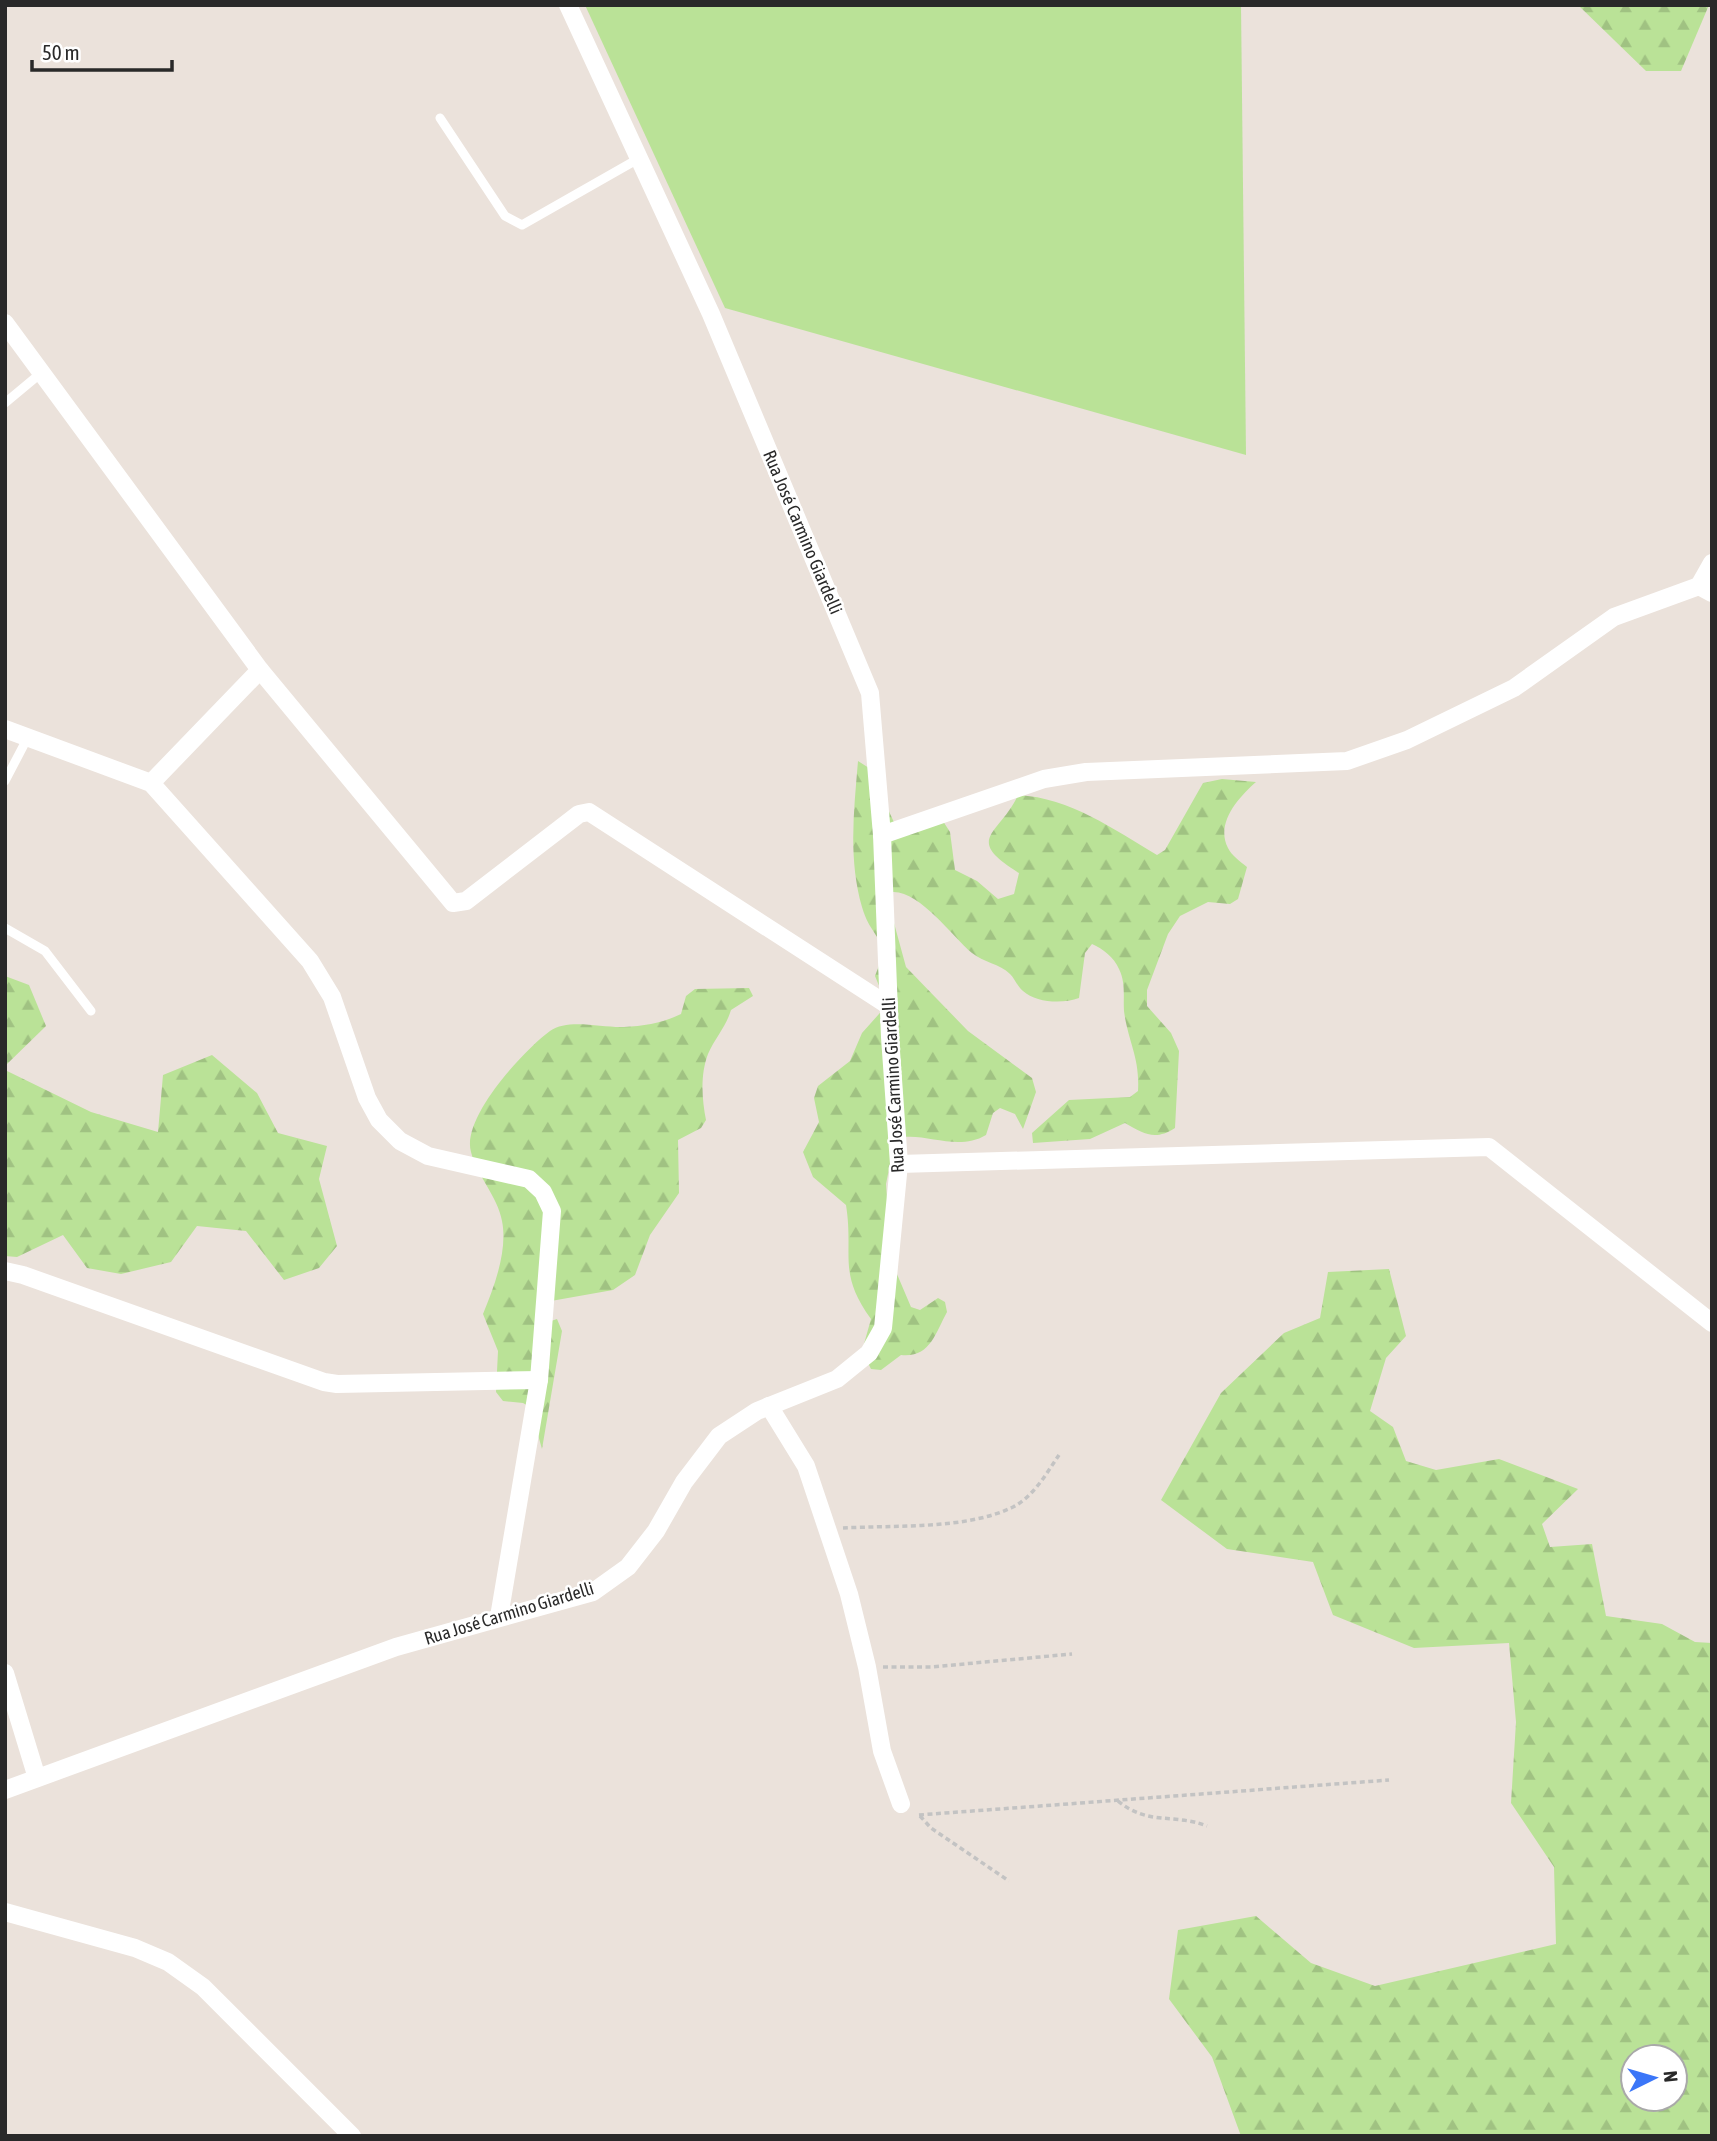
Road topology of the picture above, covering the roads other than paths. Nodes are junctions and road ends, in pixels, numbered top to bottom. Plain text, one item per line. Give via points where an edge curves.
1 (568, 5) edge
2 (440, 118) dead end
3 (638, 159) junction
4 (5, 323) edge
5 (41, 373) junction
6 (5, 403) edge
7 (1712, 563) edge
8 (1705, 589) edge
9 (260, 670) junction
10 (5, 729) edge
11 (28, 737) junction
12 (5, 781) edge
13 (150, 783) junction
14 (882, 835) junction
15 (5, 928) edge
16 (889, 1006) junction
17 (91, 1011) dead end
18 (899, 1164) junction
19 (5, 1271) edge
20 (1712, 1323) edge
21 (539, 1380) junction
22 (769, 1406) junction
23 (499, 1618) junction
24 (5, 1673) edge
25 (37, 1779) junction
26 (5, 1790) edge
27 (901, 1804) road end
28 (5, 1912) edge
29 (352, 2136) edge

1 - 3 street, Rua José Carmino Giardelli
2 - 3 lane via 505,216 522,225
3 - 14 street, Rua José Carmino Giardelli via 711,314 866,682
4 - 5 street
5 - 6 lane
5 - 9 street
7 - 8 street
8 - 14 street via 1642,604 1614,617 1514,688 1375,754 1326,763 1116,768 1054,777
9 - 13 street
9 - 16 street via 453,903 466,901 579,814 589,812
10 - 11 street
11 - 12 lane
11 - 13 street
13 - 21 street via 324,981 379,1120 400,1141 428,1156 529,1179 543,1192 552,1211
14 - 16 street, Rua José Carmino Giardelli
15 - 17 lane via 45,951
16 - 18 street, Rua José Carmino Giardelli
18 - 20 street via 1489,1147
18 - 22 street, Rua José Carmino Giardelli via 883,1328 869,1353 837,1379
19 - 21 street via 324,1382
21 - 23 street
22 - 23 street, Rua José Carmino Giardelli via 719,1436 628,1567 593,1592
22 - 27 street via 806,1466 849,1594 882,1751
23 - 25 street, Rua José Carmino Giardelli via 396,1647
24 - 25 street
25 - 26 street, Rua José Carmino Giardelli
28 - 29 street via 135,1948 168,1962 203,1987

